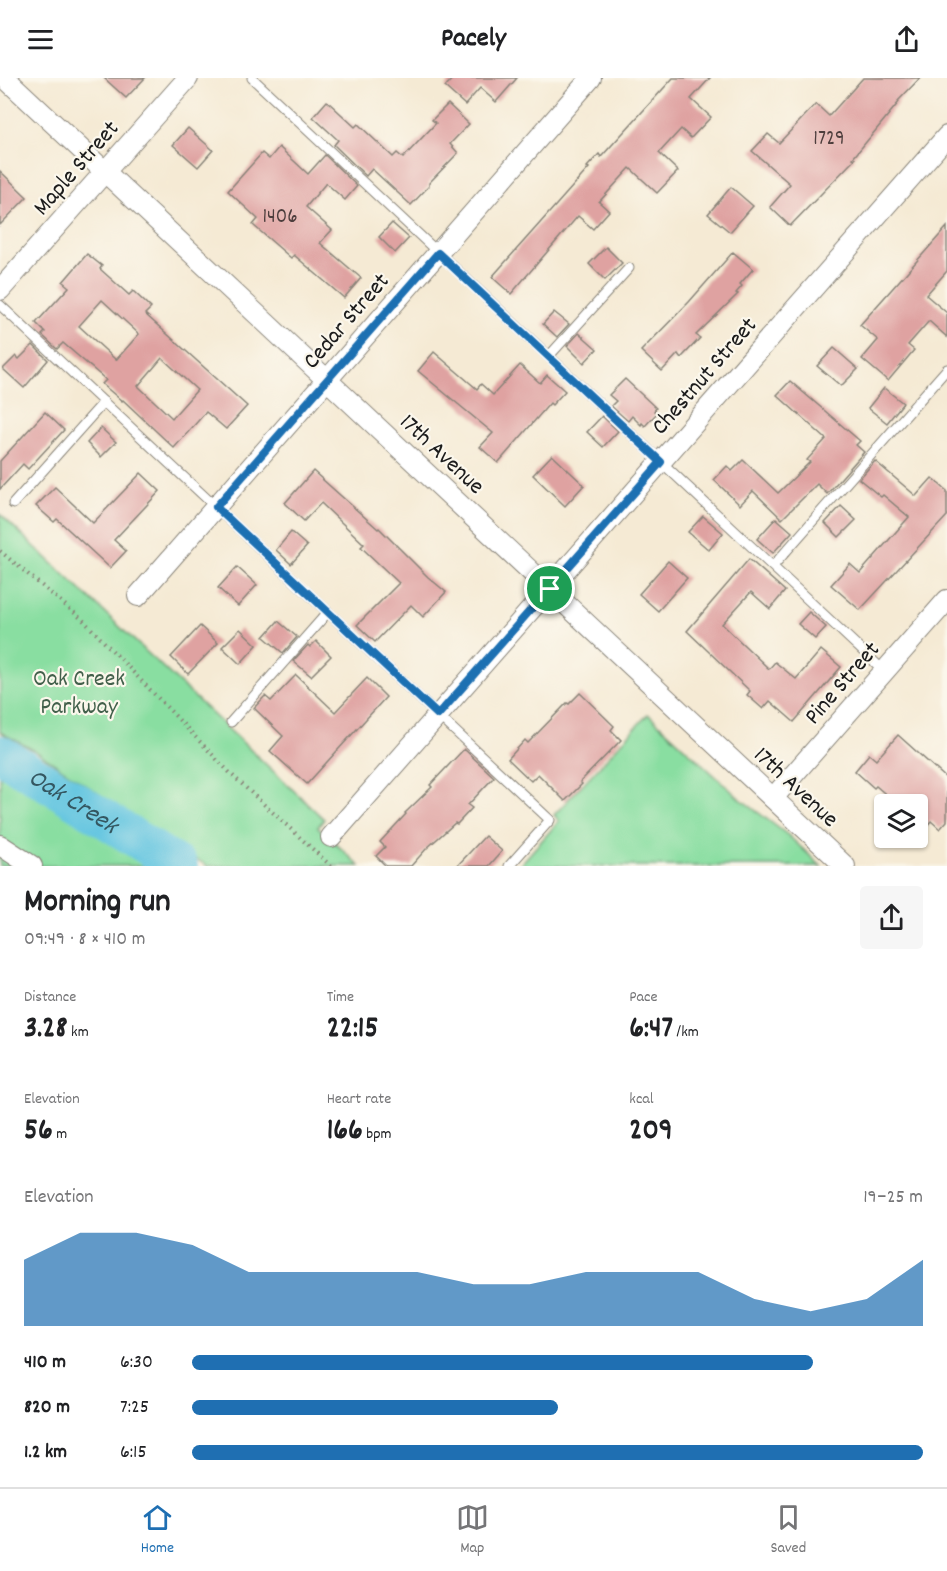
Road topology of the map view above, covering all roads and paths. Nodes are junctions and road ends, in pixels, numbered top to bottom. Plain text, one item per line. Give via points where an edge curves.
1 (5, 78) edge
2 (188, 78) edge
3 (252, 78) edge
4 (591, 78) edge
5 (947, 136) edge
6 (105, 171) junction
7 (438, 253) junction
8 (629, 267) dead end
9 (0, 290) edge
10 (0, 305) edge
11 (549, 356) junction
12 (947, 369) edge
13 (327, 380) junction
14 (104, 402) junction
15 (661, 462) junction
16 (13, 504) dead end
17 (216, 507) junction
18 (0, 551) edge
19 (773, 566) junction
20 (550, 589) junction
21 (138, 596) dead end
22 (947, 600) edge
23 (328, 612) junction
24 (884, 670) junction
25 (438, 715) junction
26 (231, 722) dead end
27 (772, 798) junction
28 (331, 837) dead end
29 (0, 845) edge
30 (32, 866) edge
31 (331, 866) edge
32 (509, 866) edge
33 (846, 866) edge

1 - 6 street, 17th Avenue
2 - 6 street, Maple Street
3 - 7 lane
4 - 7 street, Cedar Street
5 - 15 street, Chestnut Street
6 - 9 street, Maple Street
6 - 13 street, 17th Avenue
7 - 11 lane
7 - 13 street, Cedar Street
8 - 11 lane
10 - 14 lane
11 - 15 lane
12 - 19 lane
13 - 17 street, Cedar Street
13 - 20 street, 17th Avenue
14 - 16 lane
14 - 17 lane
15 - 19 lane
15 - 20 street, Chestnut Street
17 - 21 street, Cedar Street
17 - 23 lane
18 - 31 path via 83,620 232,775
19 - 24 lane
20 - 25 street, Chestnut Street
20 - 27 street, 17th Avenue
22 - 24 street, Pine Street
23 - 25 lane
23 - 26 lane
24 - 27 street, Pine Street
25 - 28 street, Chestnut Street
25 - 32 lane via 550,820
27 - 33 street, 17th Avenue
29 - 30 street

